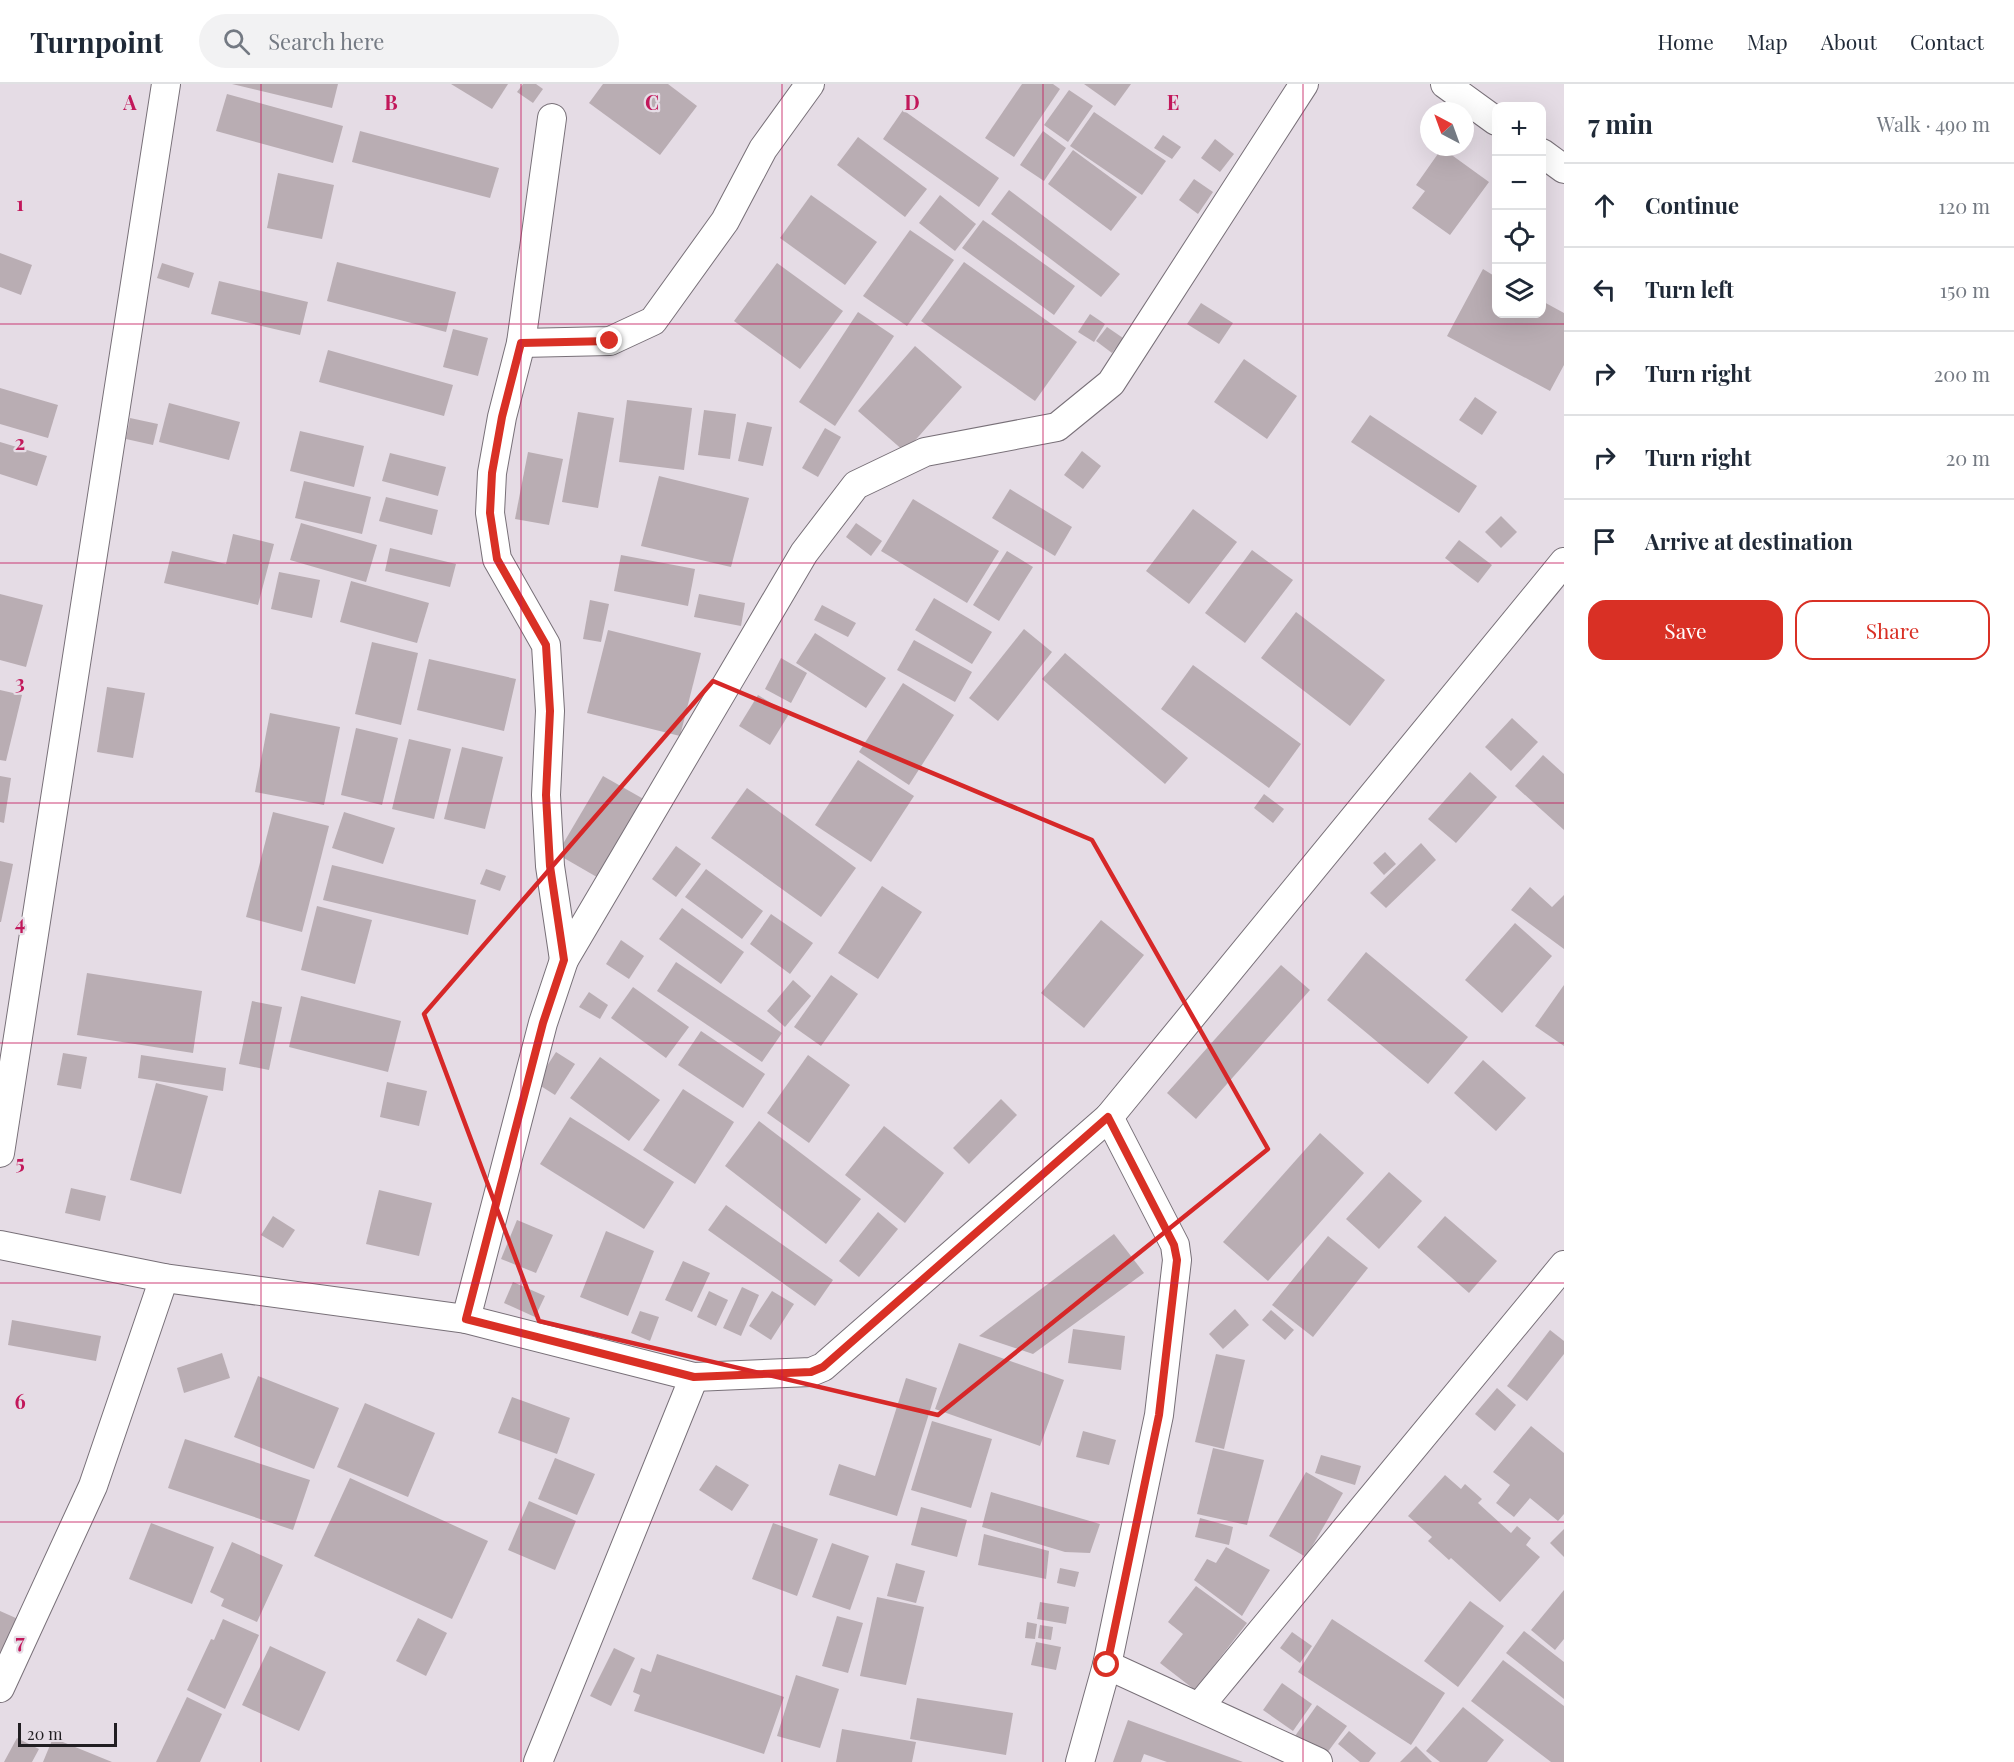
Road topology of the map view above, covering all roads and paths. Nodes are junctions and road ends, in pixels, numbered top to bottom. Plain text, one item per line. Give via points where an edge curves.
1 (166, 84) edge
2 (810, 84) edge
3 (1305, 84) edge
4 (1445, 84) edge
5 (1492, 117) edge
6 (552, 118) dead end
7 (1546, 156) edge
8 (1564, 169) edge
9 (521, 343) junction
10 (1559, 579) edge
11 (564, 960) junction
12 (1108, 1117) junction
13 (0, 1153) edge
14 (0, 1245) edge
15 (1564, 1264) edge
16 (164, 1278) junction
17 (466, 1319) junction
18 (694, 1377) junction
19 (1107, 1665) junction
20 (0, 1688) edge
21 (1199, 1707) junction
22 (538, 1762) edge
23 (1080, 1762) edge
24 (1318, 1762) edge

1 - 13 street
2 - 9 street via 763,149 725,221 653,321 610,341
3 - 11 street via 1111,384 1057,427 925,452 856,484 804,553
4 - 5 street
6 - 9 street
7 - 8 street
9 - 11 street via 500,428 490,513 497,559 546,645 550,866
10 - 12 street
11 - 17 street via 543,1023
12 - 18 street via 823,1367 811,1372
12 - 19 street via 1174,1245 1177,1260 1159,1415
14 - 16 street
15 - 21 street
16 - 17 street
16 - 20 street via 93,1486
17 - 18 street
18 - 22 street
19 - 21 street
19 - 23 street
21 - 24 street

